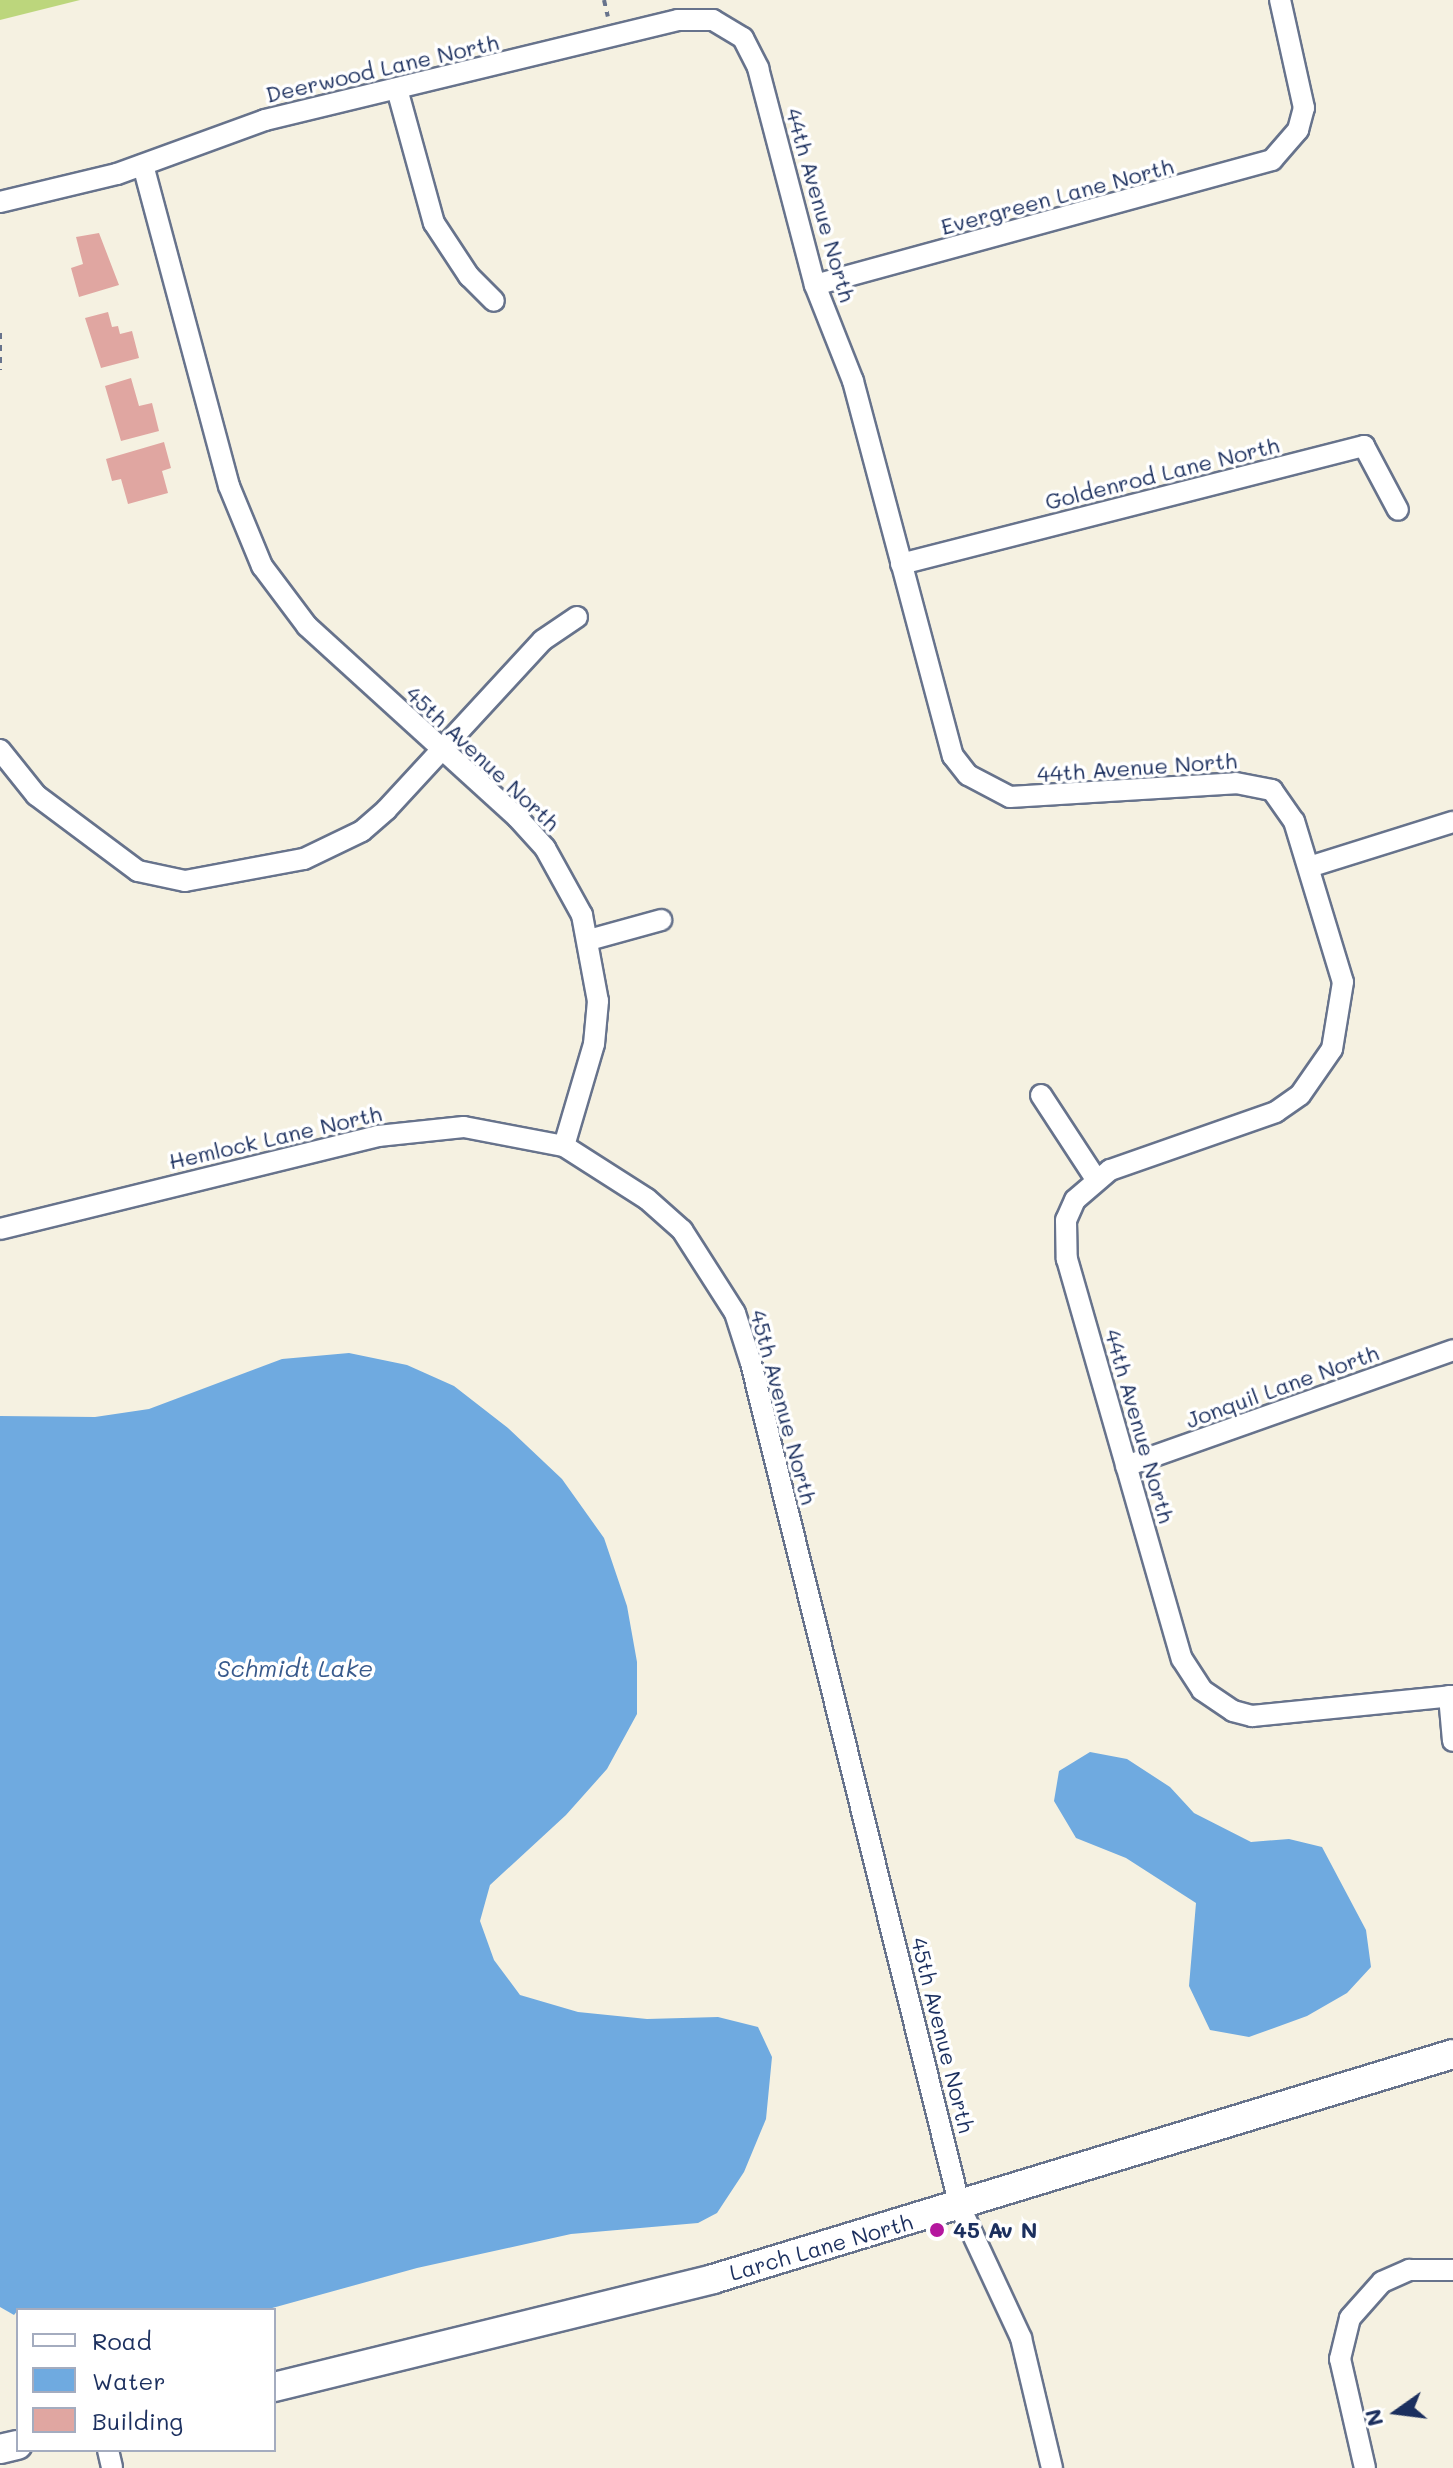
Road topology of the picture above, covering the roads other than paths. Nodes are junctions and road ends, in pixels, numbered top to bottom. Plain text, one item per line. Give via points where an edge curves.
1 (1280, 0) edge
2 (758, 68) joint
3 (397, 89) junction
4 (143, 165) junction
5 (0, 202) edge
6 (815, 285) junction
7 (494, 301) dead end
8 (1398, 510) dead end
9 (901, 564) junction
10 (577, 617) dead end
11 (0, 750) edge
12 (441, 751) junction
13 (1453, 822) edge
14 (1309, 867) junction
15 (661, 920) dead end
16 (589, 940) junction
17 (1041, 1095) dead end
18 (564, 1146) junction
19 (1096, 1179) junction
20 (0, 1229) edge
21 (1453, 1350) edge
22 (1126, 1466) junction
23 (1451, 1696) edge
24 (1453, 1741) edge
25 (1453, 2054) edge
26 (960, 2207) junction
27 (1453, 2270) edge
28 (276, 2387) edge
29 (1052, 2468) edge
30 (1365, 2468) edge

1 - 6 street, Evergreen Lane North via 1304,108 1286,147 1256,168
2 - 3 street, Deerwood Lane North via 752,50 736,33 695,17
2 - 6 street, 44th Avenue North
3 - 4 street, Deerwood Lane North via 265,120
3 - 7 street via 434,223 469,276
4 - 5 street, Deerwood Lane North
4 - 12 street, 45th Avenue North via 229,486 262,566 307,626
6 - 9 street, 44th Avenue North via 853,381
8 - 9 street, Goldenrod Lane North via 1364,446
9 - 14 street, 44th Avenue North via 944,734 968,775 1010,797 1033,799 1254,783 1272,790 1284,803
10 - 12 street via 543,640
11 - 12 street via 36,795 117,857 138,871 185,881 332,849 386,810
12 - 16 street, 45th Avenue North via 545,848 577,905
13 - 14 street
14 - 19 street, 44th Avenue North via 1343,982 1332,1049 1319,1075 1276,1112
15 - 16 street
16 - 18 street, 45th Avenue North via 598,1001 594,1044
17 - 19 street
18 - 20 street, Hemlock Lane North via 464,1127 421,1129
18 - 26 street, 45th Avenue North via 647,1199 682,1230 735,1313
19 - 22 street, 44th Avenue North via 1075,1200 1064,1243
21 - 22 street, Jonquil Lane North
22 - 23 street, 44th Avenue North via 1182,1659 1202,1690 1218,1703 1252,1716
23 - 24 street
25 - 26 street, Larch Lane North
26 - 28 street, Larch Lane North via 713,2279
26 - 29 street, 45th Avenue North via 1021,2338
27 - 30 street via 1409,2270 1382,2282 1350,2318 1341,2340 1344,2383

